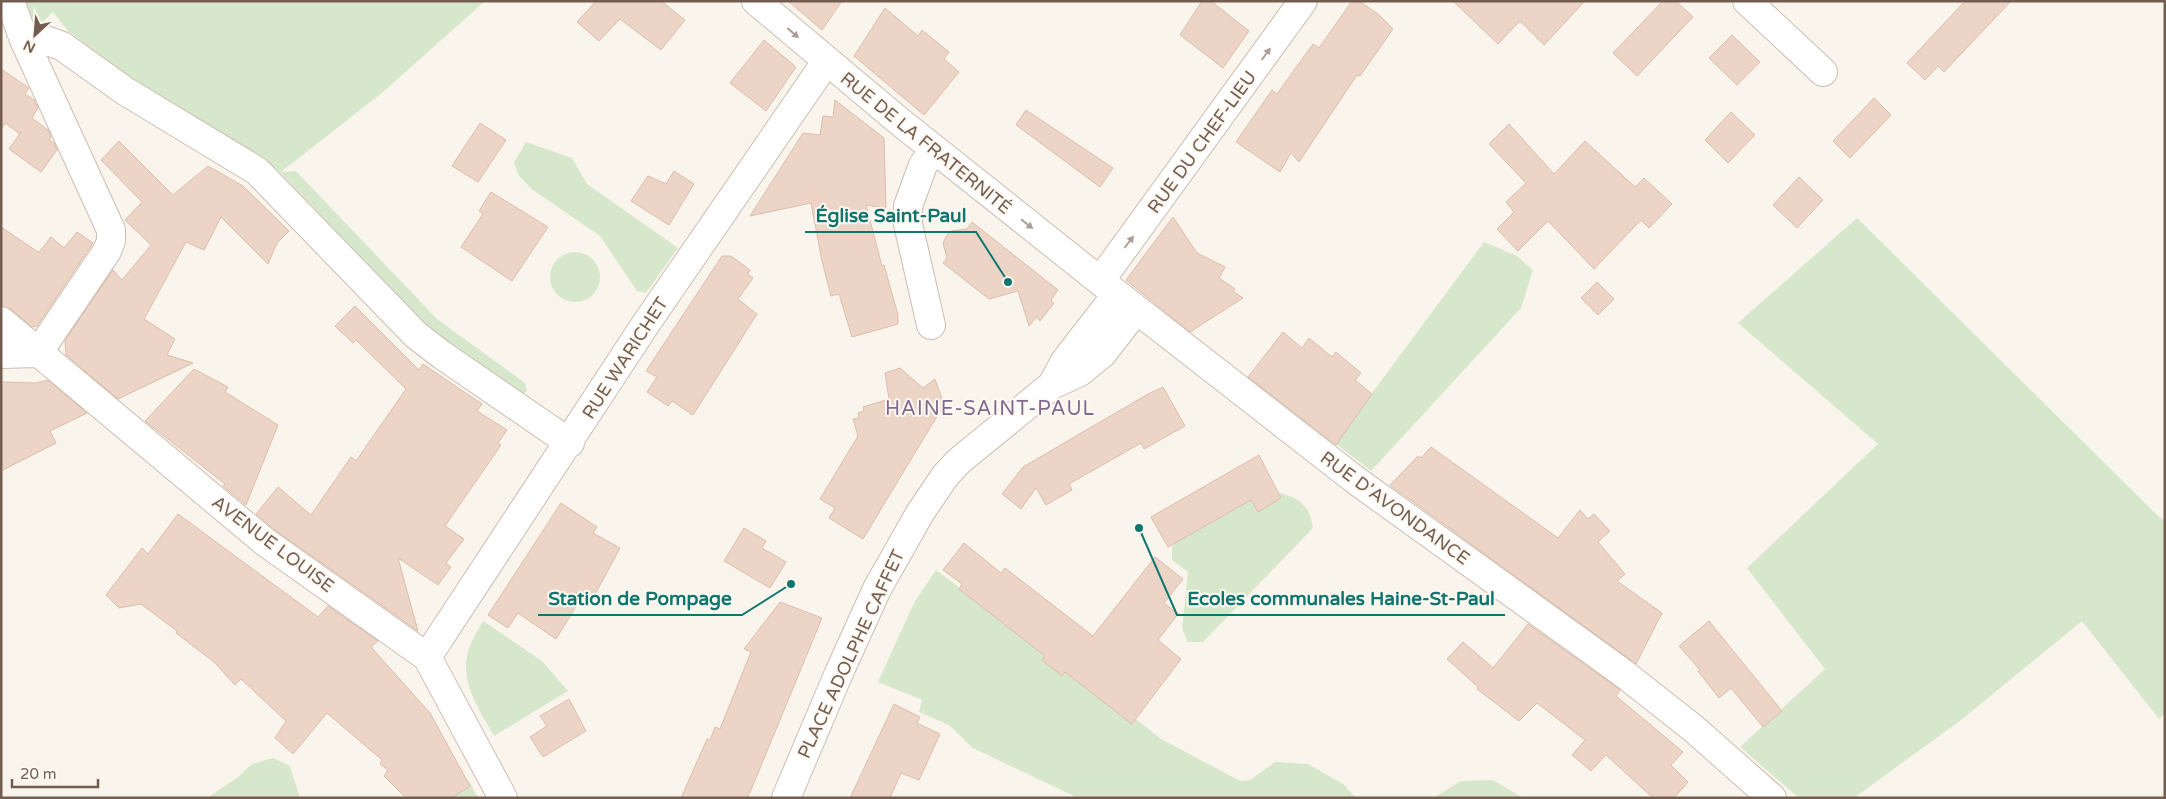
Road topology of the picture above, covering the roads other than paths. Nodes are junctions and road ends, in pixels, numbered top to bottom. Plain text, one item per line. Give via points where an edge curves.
1 (10, 1) edge
2 (756, 1) edge
3 (1303, 1) edge
4 (1758, 5) edge
5 (26, 44) junction
6 (826, 62) junction
7 (1823, 72) dead end
8 (934, 150) junction
9 (1118, 295) junction
10 (1, 321) edge
11 (931, 325) dead end
12 (38, 353) junction
13 (1, 354) edge
14 (570, 442) junction
15 (428, 657) junction
16 (503, 798) edge
17 (786, 798) edge
18 (1772, 798) edge

1 - 5 street
2 -> 6 street, RUE DE LA FRATERNITÉ
9 -> 3 street, RUE DU CHEF-LIEU
4 - 7 street
5 - 12 street via 111,230 107,251
5 - 14 street via 48,40 62,46 125,91 257,171 416,335
6 - 8 street, RUE DE LA FRATERNITÉ
6 - 14 street, RUE WARICHET via 645,326
8 -> 9 street, RUE DE LA FRATERNITÉ
8 - 11 street via 923,165 908,206 908,224
9 - 17 street, PLACE ADOLPHE CAFFET via 1102,354 1080,372 1052,385 958,461 920,513 859,627
9 - 18 street, RUE D'AVONDANCE via 1354,479 1623,673 1694,729
10 - 12 street, AVENUE LOUISE
12 - 13 street
12 - 15 street, AVENUE LOUISE via 266,542
14 - 15 street, RUE WARICHET
15 - 16 street, AVENUE LOUISE

